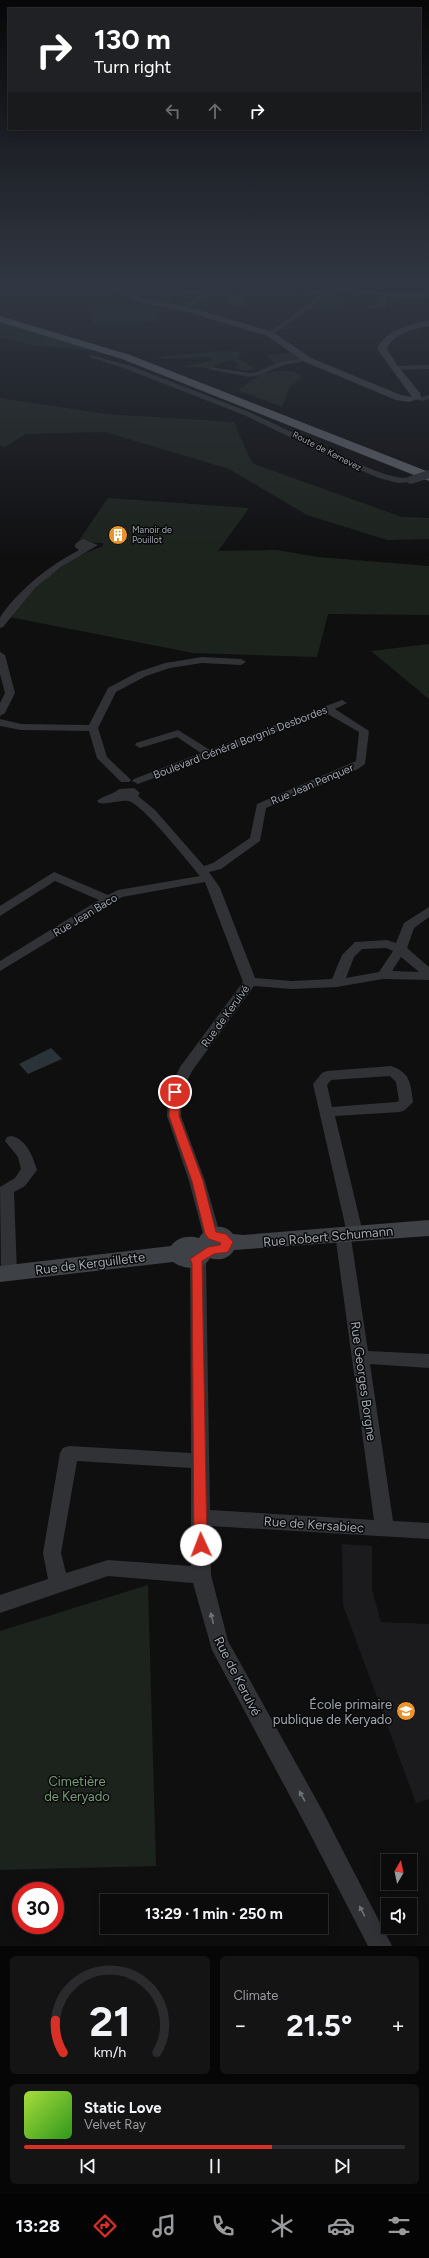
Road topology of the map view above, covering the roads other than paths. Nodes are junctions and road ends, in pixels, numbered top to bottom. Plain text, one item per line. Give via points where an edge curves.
1 (157, 379) edge
2 (181, 379) edge
3 (193, 379) edge
4 (354, 379) edge
5 (403, 379) edge
6 (421, 400) edge
7 (429, 470) edge
8 (429, 474) edge
9 (429, 477) edge
10 (84, 549) dead end
11 (0, 625) edge
12 (0, 656) edge
13 (241, 662) dead end
14 (5, 688) edge
15 (342, 703) dead end
16 (327, 709) junction
17 (0, 713) edge
18 (0, 722) edge
19 (93, 728) junction
20 (140, 745) dead end
21 (208, 753) junction
22 (129, 789) junction
23 (103, 802) dead end
24 (205, 874) junction
25 (109, 900) junction
26 (429, 911) edge
27 (0, 912) edge
28 (400, 949) junction
29 (0, 958) edge
30 (14, 958) junction
31 (0, 967) edge
32 (383, 975) junction
33 (429, 975) edge
34 (250, 982) junction
35 (337, 983) junction
36 (327, 1112) junction
37 (12, 1141) dead end
38 (429, 1228) edge
39 (349, 1234) junction
40 (204, 1248) junction
41 (4, 1273) edge
42 (361, 1357) junction
43 (429, 1361) edge
44 (201, 1461) junction
45 (200, 1517) junction
46 (385, 1528) junction
47 (429, 1531) edge
48 (201, 1575) junction
49 (59, 1584) junction
50 (0, 1604) edge
51 (380, 1946) edge

1 - 8 street, Route de Kernevez, bridge via 274,425 374,475 393,481 411,480
2 - 9 highway
3 - 7 highway
4 - 6 street via 399,398
5 - 6 street
10 - 11 street via 32,585
12 - 14 street
13 - 19 street via 202,660 168,665 142,674 112,690
14 - 17 street via 10,693
15 - 16 street, Boulevard Général Borgnis Desbordes
16 - 21 street, Boulevard Général Borgnis Desbordes
16 - 24 street, Rue Jean Penquer via 364,731 361,762 261,806 256,839
18 - 19 street via 21,727
19 - 22 street, Rue de Kerulvé via 102,758
20 - 21 street via 178,733
21 - 22 street, Boulevard Général Borgnis Desbordes
22 - 23 street, Boulevard Général Borgnis Desbordes
22 - 24 street, Rue de Kerulvé
24 - 25 street, Rue Jean Baco via 118,894
24 - 34 street, Rue de Kerulvé via 214,888
25 - 27 street via 54,876
25 - 30 street, Rue Jean Baco
26 - 28 street via 408,926
28 - 32 street
28 - 33 street
28 - 35 street via 387,944 359,945 348,955
29 - 30 street
30 - 31 street, Rue Jean Baco
32 - 33 street
32 - 35 street
34 - 35 street via 292,985
34 - 40 street, Rue de Kerulvé via 186,1070 175,1092 174,1116 197,1181 211,1234
36 - 36 street, Rue Georges Borgne via 320,1084 327,1076 391,1071 402,1076 406,1102 400,1107
36 - 39 street, Rue Georges Borgne
37 - 41 street via 26,1155 29,1170 20,1182 6,1190
38 - 39 street, Rue Robert Schumann
39 - 40 street, Rue Robert Schumann
39 - 42 street, Rue Georges Borgne
40 - 41 street, Rue de Kerguillette
40 - 44 street, Rue de Kerulvé via 198,1263
42 - 43 street
42 - 46 street, Rue Georges Borgne
44 - 45 street, Rue de Kerulvé
44 - 49 street via 69,1453 52,1553
45 - 46 street, Rue de Kersabiec
45 - 48 street, Rue de Kerulvé
46 - 47 street, Rue de Kersabiec
48 - 49 street via 108,1568
51 -> 48 street, Rue de Kerulvé via 219,1643
49 - 50 street

